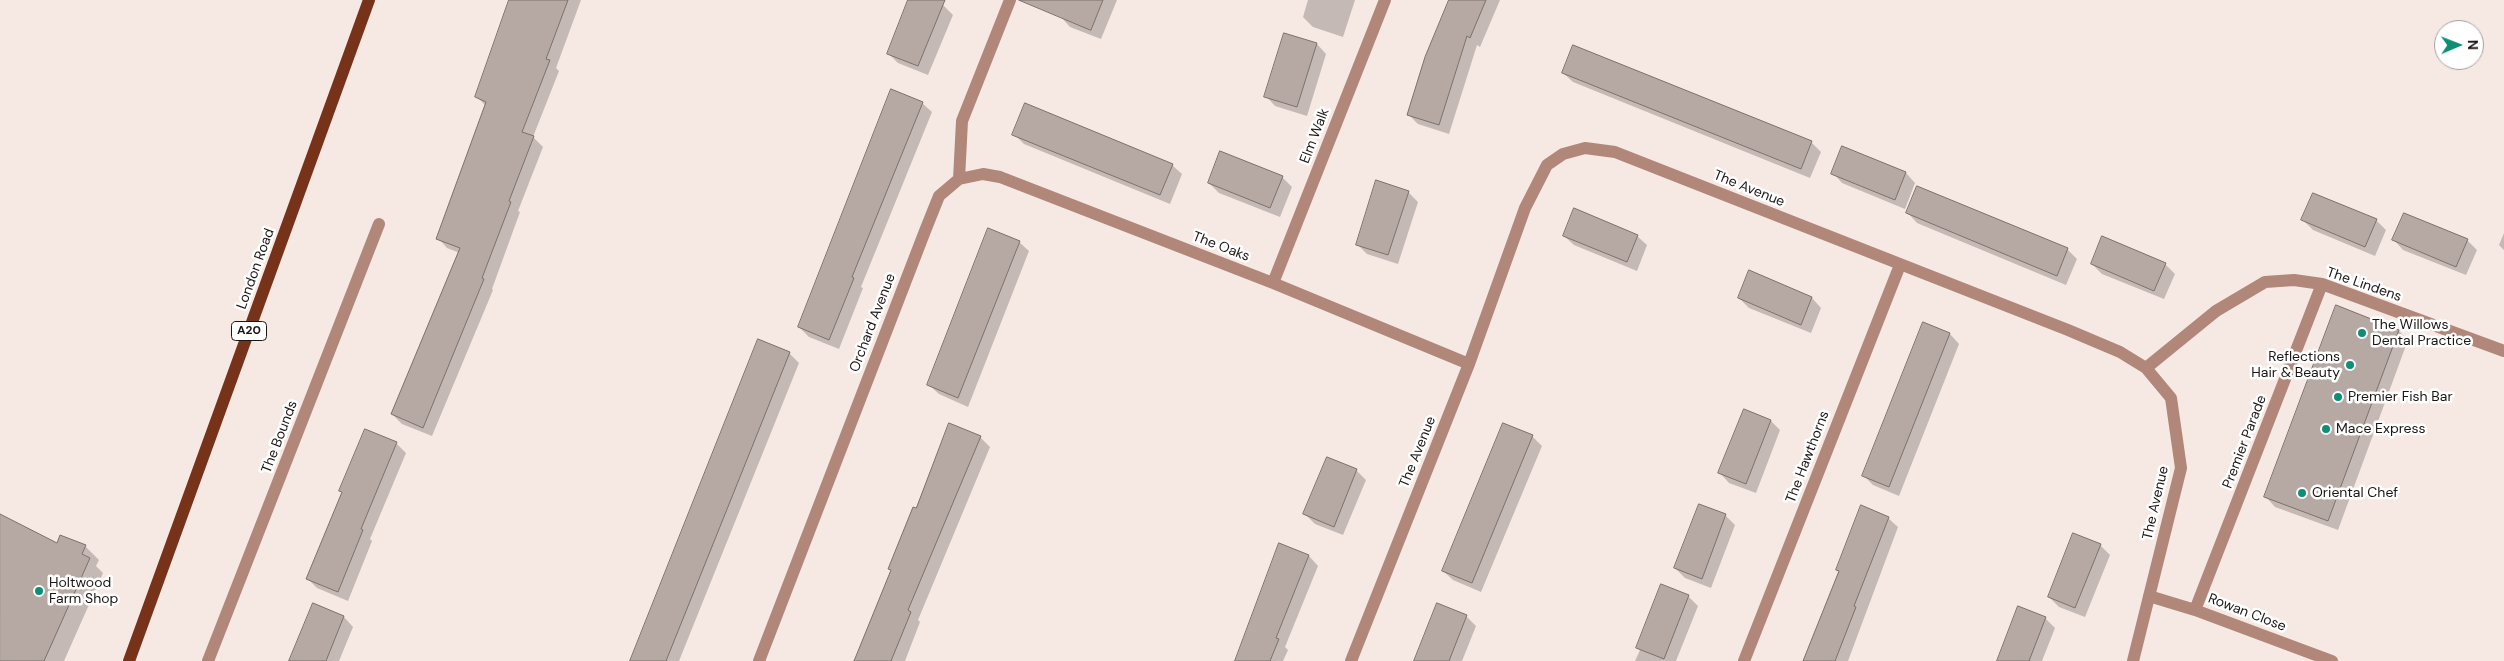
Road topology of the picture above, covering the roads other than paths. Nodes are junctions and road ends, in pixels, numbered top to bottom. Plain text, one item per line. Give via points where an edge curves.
1 (369, 0) edge
2 (1010, 0) edge
3 (1385, 0) edge
4 (959, 178) junction
5 (379, 224) dead end
6 (1900, 265) junction
7 (1273, 283) junction
8 (2322, 284) junction
9 (2504, 351) edge
10 (1469, 364) junction
11 (2146, 368) junction
12 (2149, 596) junction
13 (2195, 610) junction
14 (129, 661) edge
15 (208, 661) edge
16 (759, 661) edge
17 (1351, 661) edge
18 (1744, 661) edge
19 (2133, 661) edge
20 (2332, 661) edge

1 - 14 main road, London Road / A20
2 - 4 street via 962,121
3 - 7 street, Elm Walk
4 - 7 street, The Oaks via 983,174 1000,177
4 - 16 street, Orchard Avenue via 939,196
5 - 15 street, The Bounds
6 - 10 street, The Avenue via 1615,152 1585,148 1563,154 1547,165 1525,208
6 - 11 street, The Avenue via 2120,352
6 - 18 street, The Hawthorns
7 - 10 street, The Oaks
8 - 9 street, The Lindens
8 - 11 street, The Lindens via 2294,280 2265,282 2216,311
8 - 13 street, Premier Parade
10 - 17 street, The Avenue
11 - 12 street, The Avenue via 2171,398 2181,468
12 - 13 street, Rowan Close
12 - 19 street, The Avenue
13 - 20 street, Rowan Close

